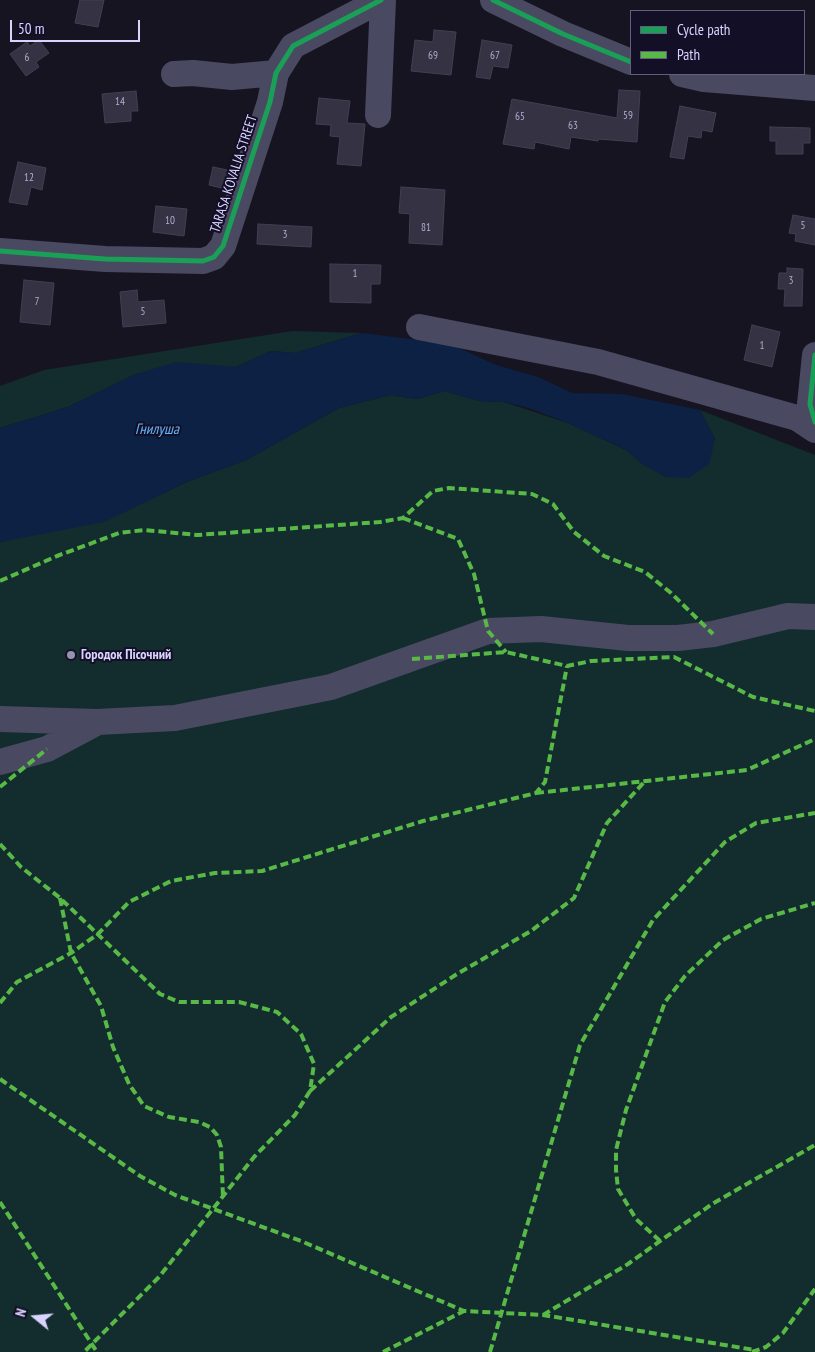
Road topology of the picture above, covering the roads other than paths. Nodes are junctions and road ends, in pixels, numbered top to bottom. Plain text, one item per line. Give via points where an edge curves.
1 (382, 0) edge
2 (493, 0) edge
3 (630, 62) edge
4 (276, 73) junction
5 (174, 74) dead end
6 (686, 75) edge
7 (815, 88) edge
8 (378, 115) dead end
9 (0, 251) edge
10 (419, 327) dead end
11 (815, 355) edge
12 (815, 422) edge
13 (815, 430) edge
14 (815, 617) edge
15 (0, 719) edge
16 (97, 722) junction
17 (0, 762) edge

1 - 4 street, TARASA KOVALIA STREET via 293,46
1 - 8 street
2 - 3 street
4 - 5 street via 232,77
4 - 9 street, TARASA KOVALIA STREET via 270,102 222,246 214,257 203,261 105,259
6 - 7 street
10 - 13 street via 598,362 797,418
11 - 12 street via 810,404
14 - 16 street via 788,616 713,634 678,638 628,638 541,629 488,631 331,687 175,718
15 - 16 street
16 - 17 street via 47,749

